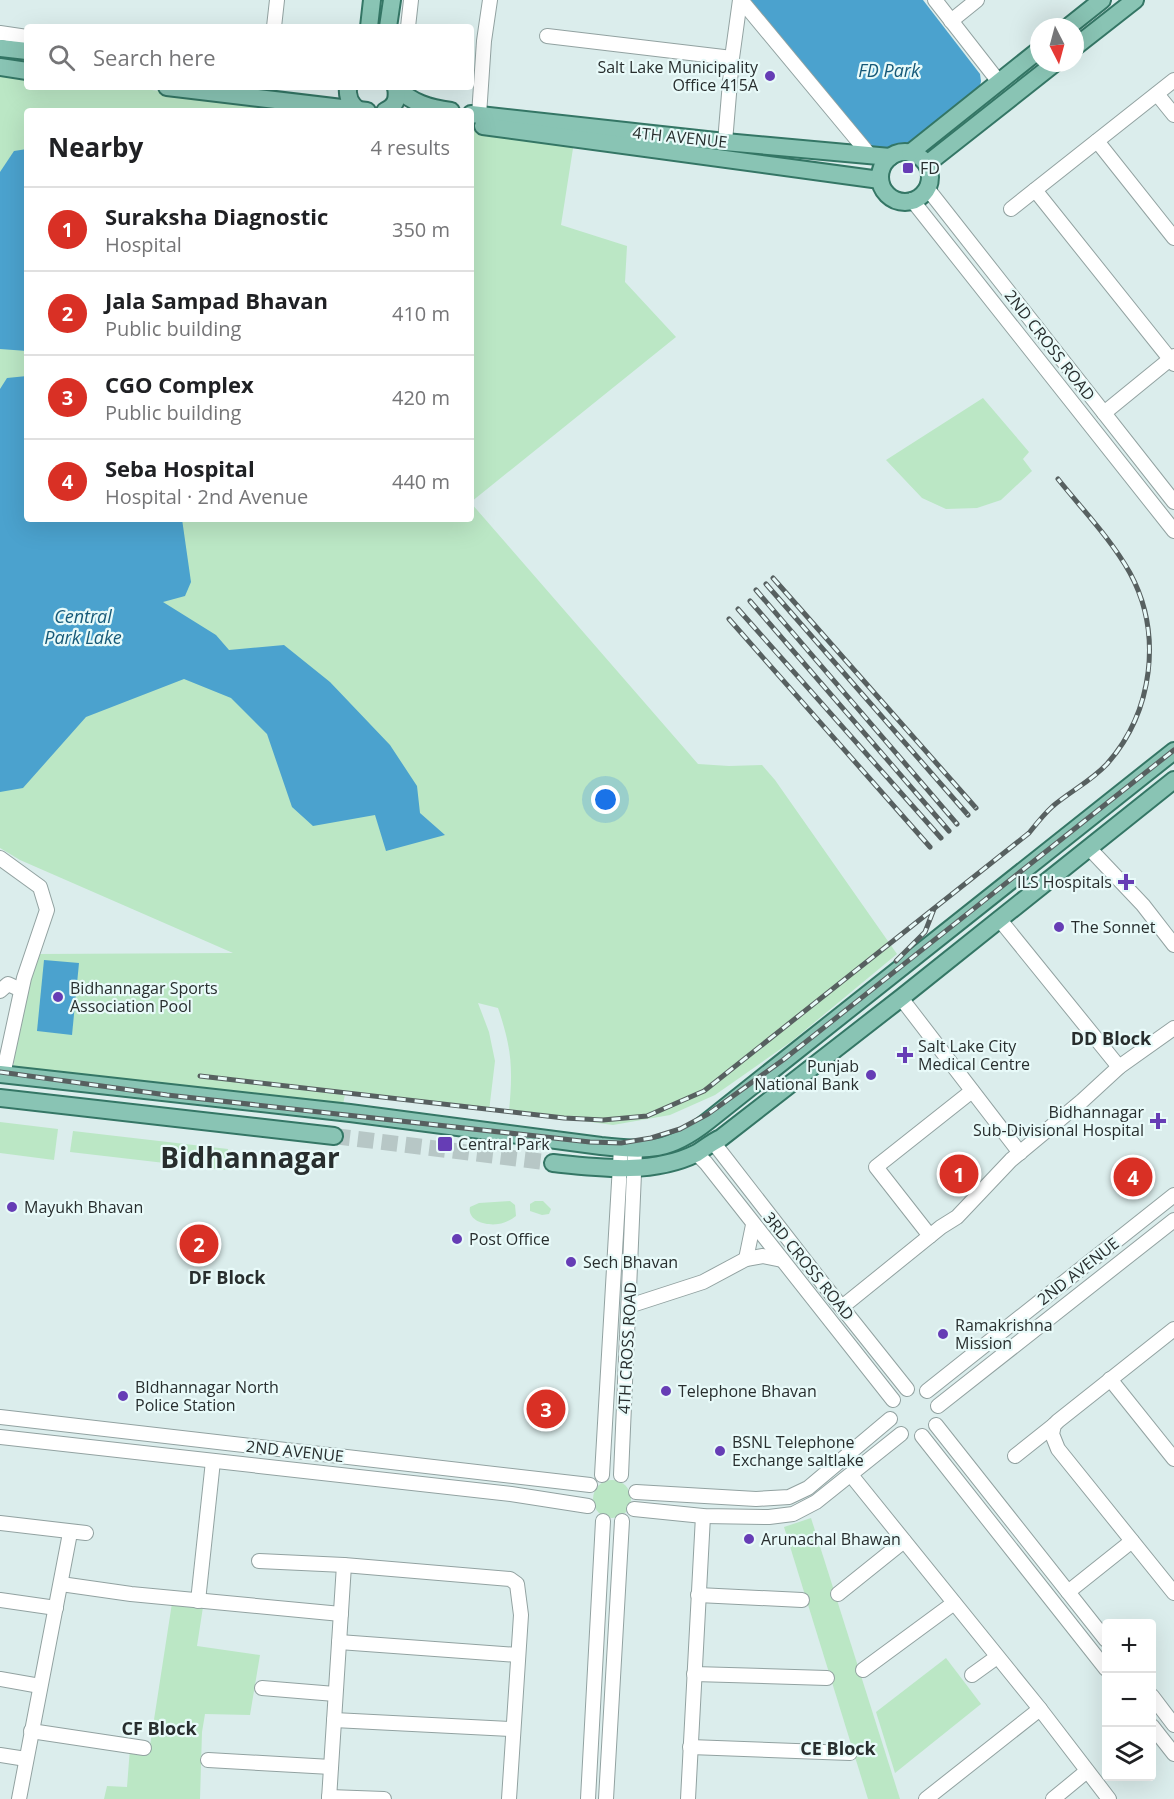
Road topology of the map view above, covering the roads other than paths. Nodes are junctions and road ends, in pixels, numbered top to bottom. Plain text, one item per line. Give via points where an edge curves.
1 (277, 0) edge
2 (372, 0) edge
3 (392, 0) edge
4 (411, 0) edge
5 (490, 0) edge
6 (741, 0) edge
7 (935, 0) edge
8 (977, 0) edge
9 (1102, 0) edge
10 (1135, 0) edge
11 (1115, 6) edge
12 (1079, 18) edge
13 (951, 21) junction
14 (274, 24) edge
15 (369, 24) edge
16 (388, 24) edge
17 (408, 24) edge
18 (0, 33) edge
19 (547, 36) dead end
20 (24, 37) edge
21 (1084, 38) edge
22 (478, 41) edge
23 (0, 48) edge
24 (24, 51) edge
25 (1030, 57) edge
26 (732, 58) junction
27 (0, 68) edge
28 (24, 71) edge
29 (1044, 72) edge
30 (1174, 80) edge
31 (999, 82) junction
32 (192, 90) edge
33 (348, 90) edge
34 (397, 90) edge
35 (399, 90) edge
36 (1157, 94) junction
37 (345, 108) edge
38 (358, 108) edge
39 (389, 108) edge
40 (430, 108) edge
41 (1174, 115) edge
42 (474, 118) edge
43 (1097, 141) junction
44 (660, 142) junction
45 (725, 142) junction
46 (868, 153) junction
47 (910, 153) junction
48 (890, 157) junction
49 (927, 164) junction
50 (880, 180) junction
51 (927, 189) junction
52 (1035, 190) junction
53 (912, 200) junction
54 (1011, 209) dead end
55 (1174, 238) edge
56 (1173, 360) edge
57 (1104, 413) junction
58 (1150, 471) junction
59 (1136, 483) junction
60 (1174, 502) edge
61 (1174, 531) edge
62 (1174, 751) edge
63 (1174, 780) edge
64 (1089, 848) junction
65 (2, 863) edge
66 (1000, 920) junction
67 (1174, 945) edge
68 (21, 990) junction
69 (0, 992) edge
70 (901, 998) junction
71 (1174, 1028) edge
72 (1119, 1067) junction
73 (2, 1075) edge
74 (114, 1087) junction
75 (972, 1091) junction
76 (0, 1098) edge
77 (112, 1110) junction
78 (334, 1136) tunnel mouth
79 (713, 1142) junction
80 (628, 1149) junction
81 (696, 1153) junction
82 (1020, 1153) junction
83 (553, 1163) tunnel mouth
84 (618, 1168) junction
85 (635, 1168) junction
86 (1174, 1195) edge
87 (1149, 1215) junction
88 (1174, 1220) edge
89 (753, 1225) junction
90 (1160, 1231) junction
91 (930, 1236) junction
92 (746, 1259) junction
93 (782, 1260) junction
94 (824, 1285) junction
95 (810, 1296) junction
96 (629, 1306) junction
97 (842, 1307) junction
98 (1174, 1329) edge
99 (1110, 1379) junction
100 (907, 1389) junction
101 (927, 1391) junction
102 (893, 1400) junction
103 (938, 1406) junction
104 (0, 1417) edge
105 (890, 1419) junction
106 (936, 1425) junction
107 (1054, 1425) junction
108 (901, 1434) junction
109 (922, 1436) junction
110 (0, 1437) edge
111 (191, 1439) junction
112 (264, 1448) junction
113 (1015, 1456) dead end
114 (189, 1459) junction
115 (1174, 1459) edge
116 (213, 1461) junction
117 (260, 1467) junction
118 (851, 1474) junction
119 (602, 1475) junction
120 (621, 1475) junction
121 (513, 1476) junction
122 (590, 1485) junction
123 (636, 1492) junction
124 (511, 1494) junction
125 (588, 1506) junction
126 (634, 1509) junction
127 (703, 1515) junction
128 (603, 1521) junction
129 (622, 1521) junction
130 (0, 1523) edge
131 (70, 1533) junction
132 (86, 1533) dead end
133 (904, 1541) junction
134 (1132, 1541) junction
135 (259, 1561) dead end
136 (1045, 1562) junction
137 (344, 1565) junction
138 (1030, 1573) junction
139 (61, 1584) junction
140 (1068, 1592) junction
141 (1174, 1593) edge
142 (838, 1594) dead end
143 (698, 1595) junction
144 (0, 1600) edge
145 (198, 1600) junction
146 (802, 1600) dead end
147 (954, 1603) junction
148 (56, 1608) junction
149 (598, 1610) junction
150 (616, 1610) junction
151 (341, 1614) junction
152 (1102, 1634) edge
153 (339, 1642) junction
154 (1102, 1642) edge
155 (1091, 1650) junction
156 (518, 1655) junction
157 (997, 1657) junction
158 (1102, 1664) edge
159 (863, 1670) dead end
160 (694, 1674) junction
161 (972, 1675) dead end
162 (828, 1678) dead end
163 (0, 1679) edge
164 (40, 1686) junction
165 (262, 1688) dead end
166 (335, 1694) junction
167 (1156, 1701) edge
168 (1040, 1709) junction
169 (334, 1720) junction
170 (1174, 1725) edge
171 (1153, 1727) edge
172 (512, 1729) junction
173 (32, 1731) junction
174 (690, 1747) junction
175 (144, 1748) dead end
176 (1172, 1748) edge
177 (850, 1753) dead end
178 (0, 1755) edge
179 (26, 1759) junction
180 (208, 1760) dead end
181 (331, 1767) junction
182 (1088, 1771) junction
183 (329, 1798) edge
184 (19, 1799) edge
185 (384, 1799) edge
186 (508, 1799) edge
187 (588, 1799) edge
188 (606, 1799) edge
189 (688, 1799) edge
190 (926, 1799) edge
191 (1053, 1799) edge
192 (1109, 1799) edge

1 - 14 street
2 - 15 main road
3 - 16 main road
4 - 17 street
5 - 22 street
6 - 26 street
6 - 46 street
7 - 13 street
8 - 13 street
9 - 12 main road
10 - 11 main road
11 - 21 main road
13 - 31 street
18 - 20 street
19 - 26 street
22 - 42 street
23 - 24 main road
25 - 31 main road
26 - 45 street
27 - 28 main road
29 - 49 main road
30 - 36 street
31 - 47 main road
32 - 37 main road
33 - 38 main road via 348,99
34 - 39 main road via 395,103
35 - 40 main road via 410,100
36 - 41 street
36 - 43 street
42 - 44 main road, 4TH AVENUE
43 - 52 street
43 - 55 street
44 - 45 main road, 4TH AVENUE
44 - 50 main road, 4TH AVENUE
45 - 46 main road, 4TH AVENUE
46 - 48 main road, 4TH AVENUE
47 - 48 main road
47 - 49 main road
48 - 50 main road via 884,163
49 - 51 main road
50 - 53 main road via 890,197
51 - 53 main road
51 - 57 street, 2ND CROSS ROAD
52 - 54 street
52 - 56 street
53 - 59 street
56 - 57 street
57 - 58 street, 2ND CROSS ROAD
58 - 59 street
58 - 60 street, 2ND CROSS ROAD
59 - 61 street
62 - 80 main road via 694,1132 666,1146
63 - 64 main road
64 - 66 main road
64 - 67 street via 1143,905
65 - 68 street via 40,887 46,902 47,910
66 - 70 main road
66 - 72 street
68 - 69 street via 8,984
68 - 73 street
70 - 75 street
70 - 79 main road
71 - 72 street
72 - 82 street
73 - 74 main road
74 - 77 main road
74 - 80 main road
75 - 82 street
75 - 91 street via 876,1167
76 - 77 main road
77 - 78 main road
79 - 81 main road
79 - 94 street, 3RD CROSS ROAD
80 - 84 street
80 - 85 street, 4TH CROSS ROAD
81 - 85 main road
81 - 89 street
82 - 91 street via 957,1217
83 - 84 main road
84 - 85 main road
84 - 119 street
85 - 96 street, 4TH CROSS ROAD
86 - 87 street, 2ND AVENUE
87 - 90 street
87 - 101 street, 2ND AVENUE
88 - 90 street, 2ND AVENUE
89 - 92 street
89 - 93 street
90 - 103 street, 2ND AVENUE
91 - 97 street
92 - 93 street via 763,1256
92 - 96 street via 703,1282
93 - 95 street
94 - 95 street
94 - 97 street, 3RD CROSS ROAD
95 - 102 street
96 - 120 street, 4TH CROSS ROAD
97 - 100 street, 3RD CROSS ROAD
98 - 99 street
99 - 107 street
99 - 115 street
100 - 101 street
100 - 102 street
101 - 103 street
102 - 105 street
103 - 106 street
104 - 111 street, 2ND AVENUE
105 - 108 street
105 - 123 street via 808,1488 789,1497 756,1499
106 - 109 street
106 - 136 street
107 - 113 street
107 - 134 street via 1054,1444
108 - 109 street
108 - 118 street
109 - 138 street
110 - 114 street, 2ND AVENUE
111 - 112 street, 2ND AVENUE
111 - 114 street
112 - 117 street
112 - 121 street, 2ND AVENUE
114 - 116 street, 2ND AVENUE
116 - 117 street, 2ND AVENUE
116 - 145 street
117 - 124 street, 2ND AVENUE
118 - 127 street via 816,1502 793,1514
118 - 133 street
119 - 120 street
119 - 122 street
120 - 123 street
121 - 122 street, 2ND AVENUE
121 - 124 street
122 - 125 street
123 - 126 street
124 - 125 street, 2ND AVENUE
125 - 128 street
126 - 127 street
126 - 129 street
127 - 143 street
128 - 129 street
128 - 149 street
129 - 150 street
130 - 131 street
131 - 132 street
131 - 139 street
133 - 142 street
133 - 147 street
134 - 140 street
134 - 141 street
135 - 137 street
136 - 138 street
136 - 140 street
137 - 151 street
137 - 156 street via 510,1579 520,1591
138 - 155 street
139 - 145 street
139 - 148 street
140 - 152 street
143 - 146 street
143 - 160 street
144 - 148 street
145 - 151 street
147 - 157 street
147 - 159 street
148 - 164 street
149 - 150 street
149 - 187 street
150 - 188 street
151 - 153 street
153 - 156 street
153 - 166 street
154 - 155 street
155 - 158 street
156 - 172 street
157 - 161 street
157 - 168 street
160 - 162 street
160 - 174 street
163 - 164 street
164 - 173 street
165 - 166 street
166 - 169 street
167 - 170 street
168 - 182 street
168 - 190 street
169 - 172 street
169 - 181 street
171 - 176 street
172 - 186 street
173 - 175 street
173 - 179 street
174 - 177 street
174 - 189 street
178 - 179 street
179 - 184 street
180 - 181 street
181 - 183 street
182 - 191 street
182 - 192 street
183 - 185 street

